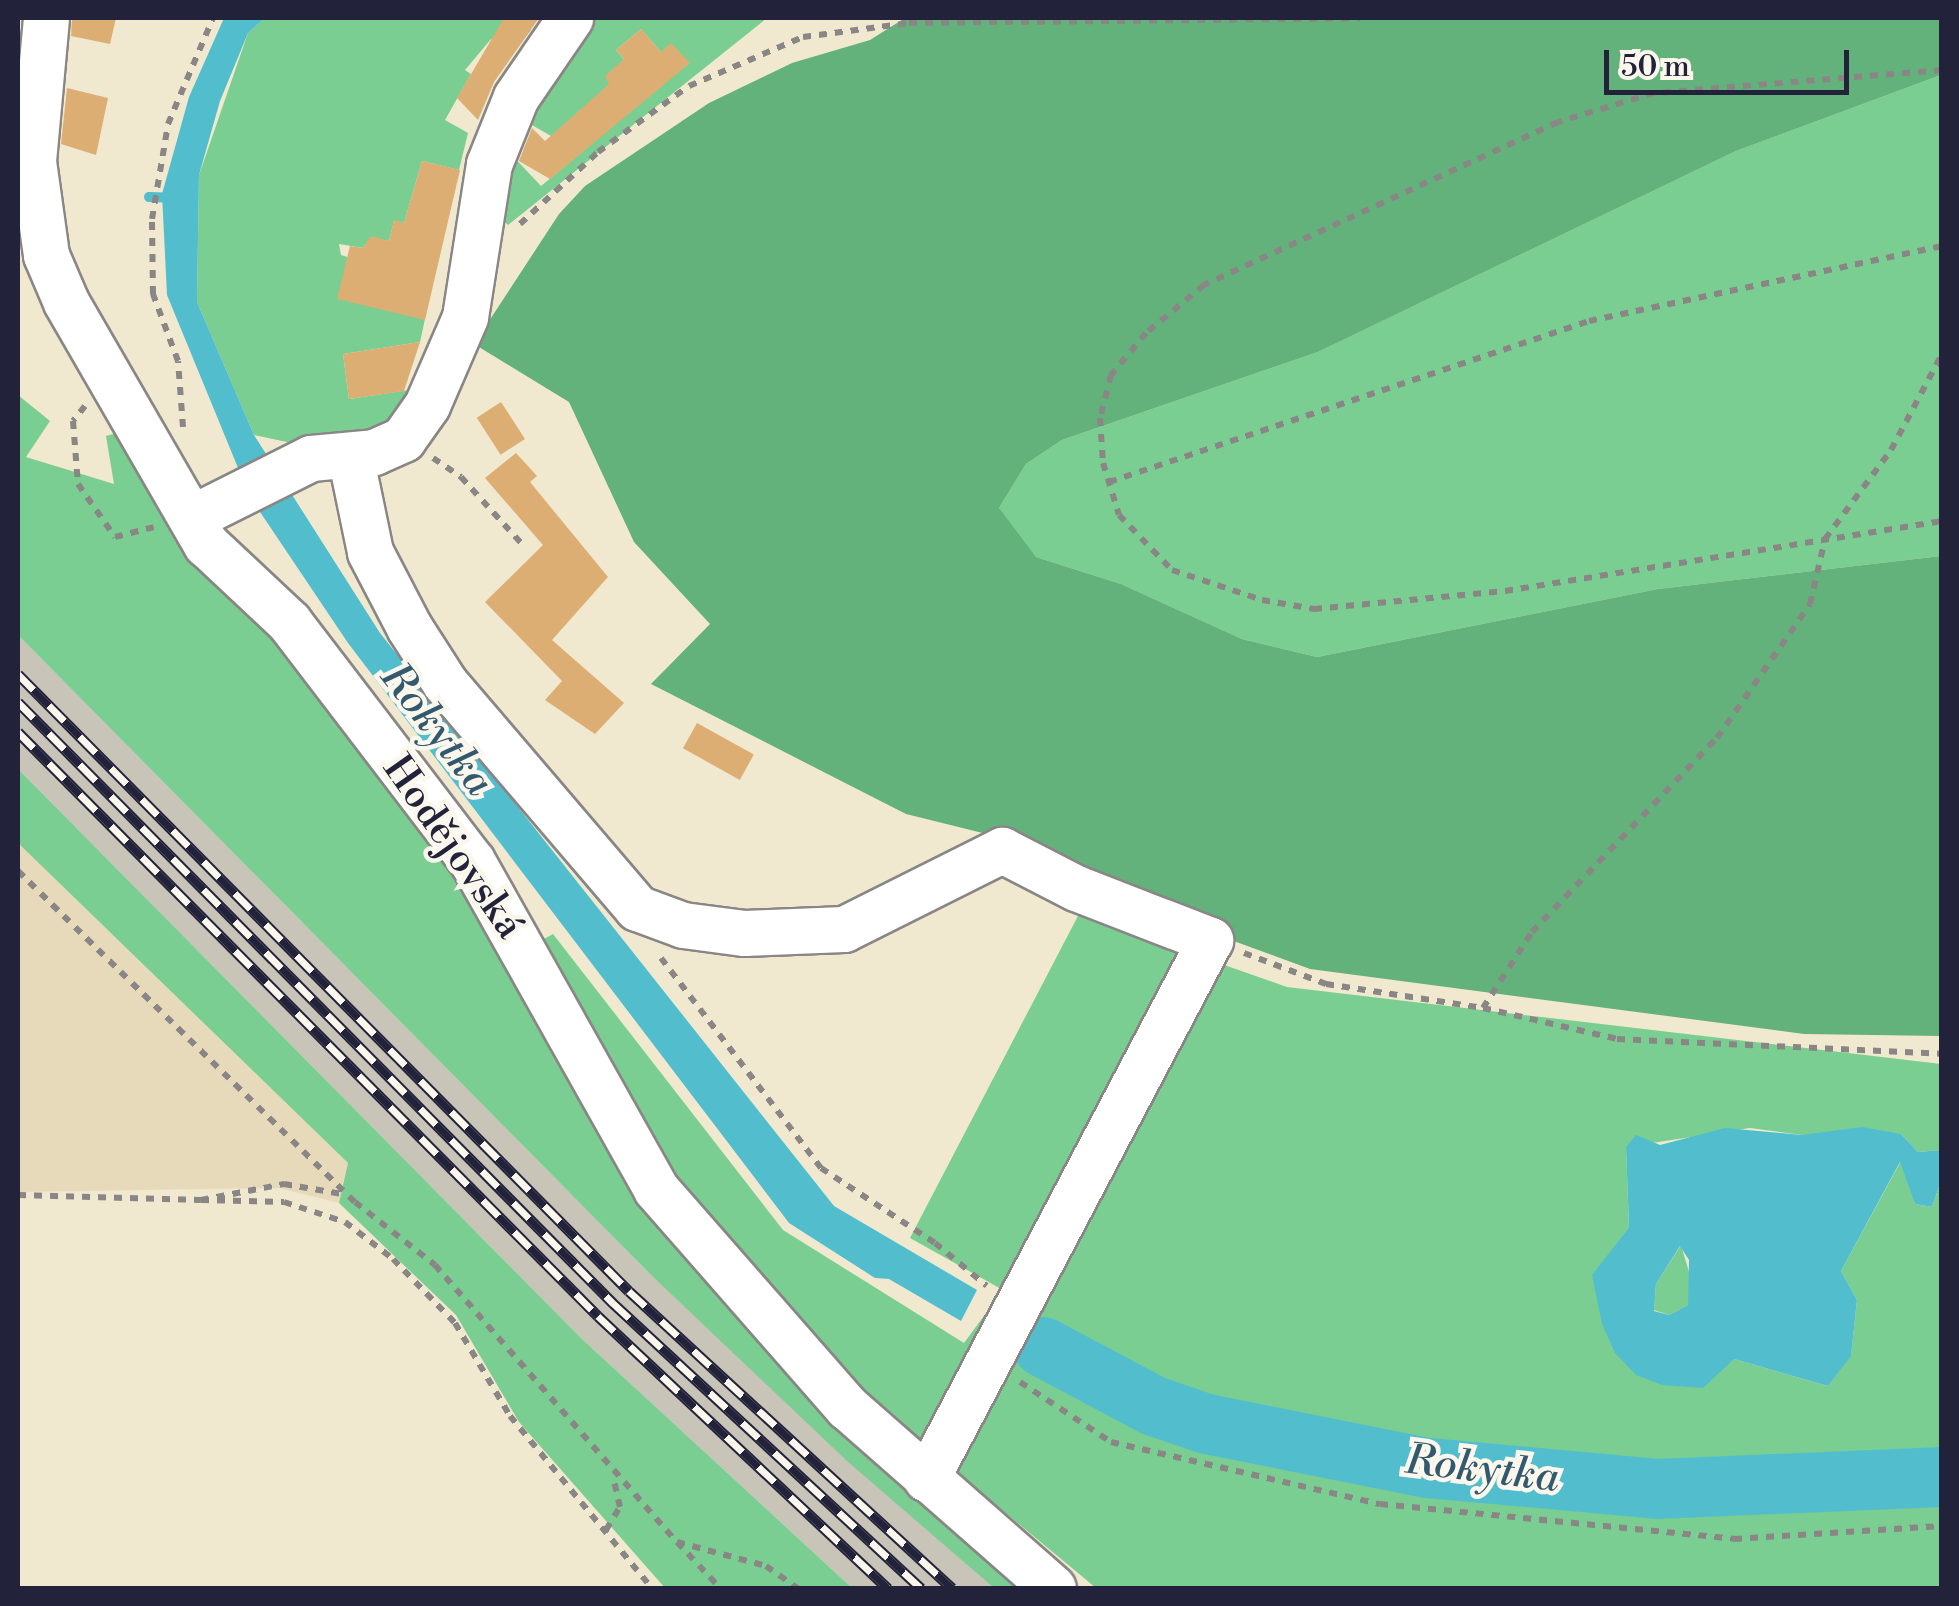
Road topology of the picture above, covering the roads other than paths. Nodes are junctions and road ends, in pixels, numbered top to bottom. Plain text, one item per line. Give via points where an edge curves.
1 (46, 18) edge
2 (570, 18) edge
3 (350, 455) junction
4 (194, 517) junction
5 (926, 1479) junction
6 (1053, 1588) edge

1 - 4 street, Hodějovská via 33,162 46,255 66,302
2 - 3 street via 516,97 489,164 478,254 458,334 427,405 403,438
3 - 4 street via 289,468
3 - 5 street via 370,552 408,627 445,683 637,908 684,925 744,932 844,929 1002,850 1076,888 1210,940
4 - 5 street, Hodějovská via 230,572 289,622 472,861 656,1189 788,1346
5 - 6 street, Hodějovská

